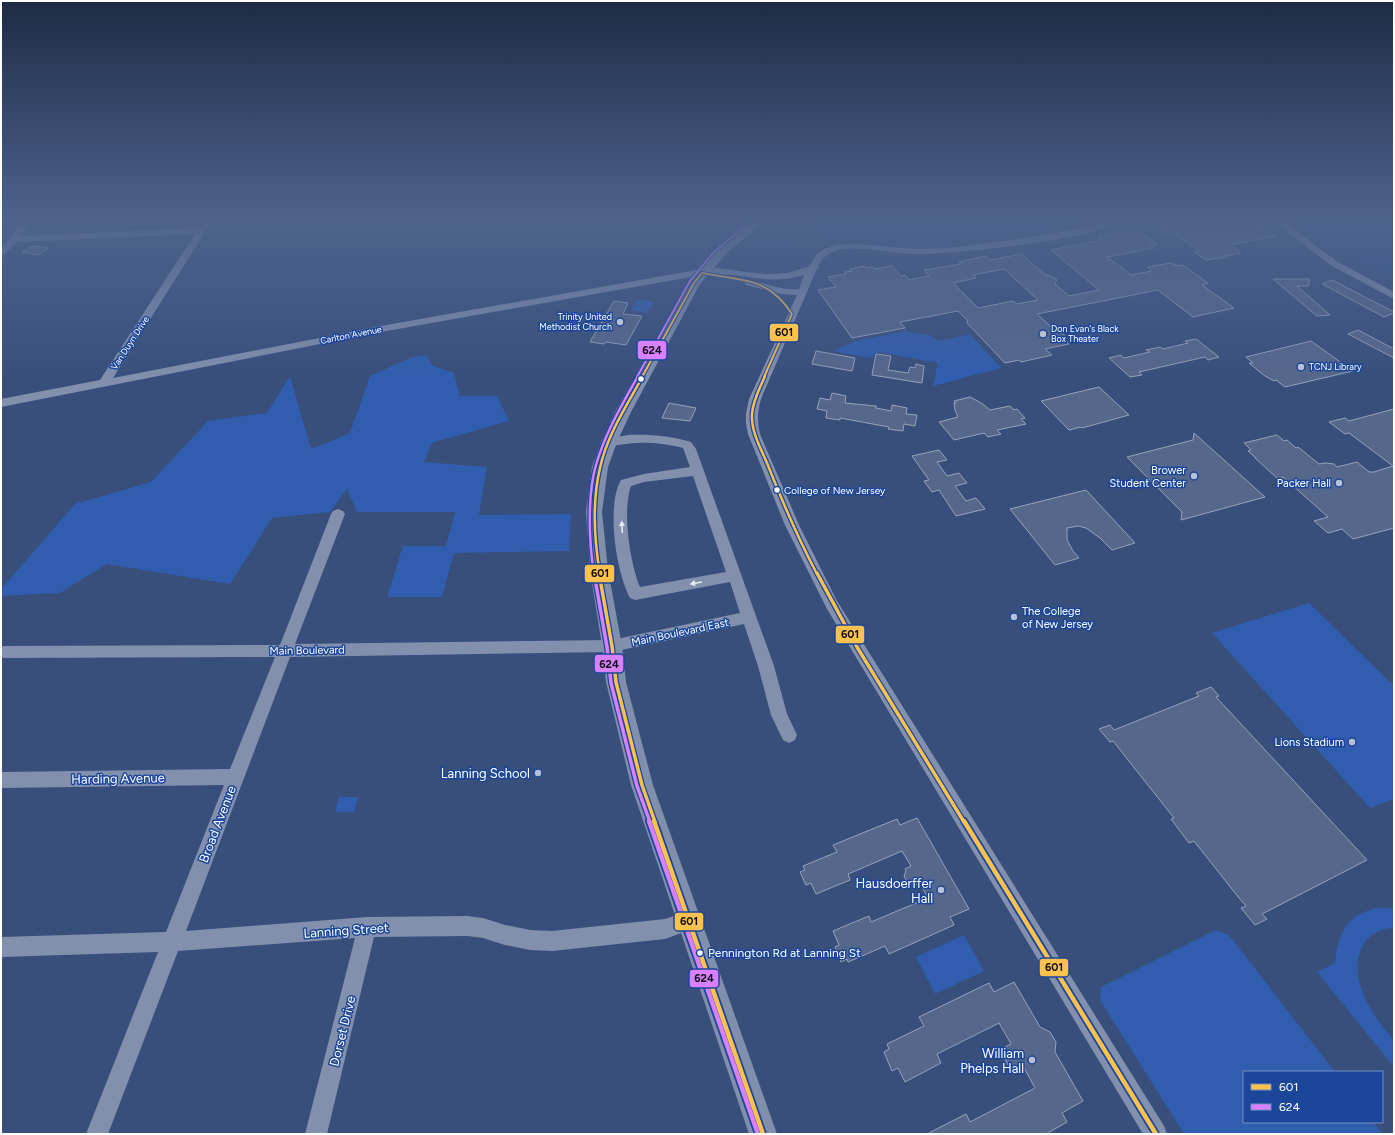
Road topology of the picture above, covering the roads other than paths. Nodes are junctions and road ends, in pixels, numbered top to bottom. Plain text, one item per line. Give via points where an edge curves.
1 (174, 274) edge
2 (696, 274) edge
3 (701, 274) edge
4 (707, 274) edge
5 (737, 274) edge
6 (798, 274) edge
7 (811, 274) edge
8 (1353, 274) edge
9 (785, 277) junction
10 (804, 288) junction
11 (772, 290) junction
12 (1394, 296) edge
13 (792, 314) junction
14 (104, 383) junction
15 (1, 403) edge
16 (617, 424) junction
17 (648, 438) junction
18 (609, 442) junction
19 (696, 472) junction
20 (338, 514) dead end
21 (734, 576) junction
22 (748, 617) junction
23 (612, 646) junction
24 (285, 651) junction
25 (1, 652) edge
26 (789, 735) dead end
27 (236, 777) junction
28 (1, 780) edge
29 (688, 921) junction
30 (367, 927) junction
31 (172, 942) junction
32 (1, 947) edge
33 (97, 1134) edge
34 (316, 1134) edge
35 (763, 1134) edge
36 (1156, 1134) edge

1 - 14 street, Van Duyn Drive
2 - 14 street, Carlton Avenue via 381,329
3 - 16 main road
4 - 11 street
5 - 9 street, Carlton Avenue via 762,278
6 - 9 street
7 - 10 street
8 - 12 street
9 - 10 street via 793,279
10 - 11 street via 786,293
10 - 13 street
11 - 13 street via 788,306
13 - 36 street via 753,404 751,419 754,434 792,525 819,580 857,647
14 - 15 street, Carlton Avenue
16 - 17 street via 627,432
16 - 18 main road
17 - 18 street via 626,438
17 - 19 street via 687,445
18 - 23 main road via 600,467 594,512 599,570
19 - 21 street
21 -> 19 street via 635,594 628,574 622,531 622,494 626,483 644,478
20 - 24 street, Broad Avenue
21 - 22 street
22 - 23 street, Main Boulevard East
22 - 26 street via 766,666 779,715
23 - 24 street, Main Boulevard
23 - 29 main road via 616,682 642,785
24 - 25 street, Main Boulevard
24 - 27 street, Broad Avenue
27 - 28 street, Harding Avenue
27 - 31 street, Broad Avenue
29 - 30 street, Lanning Street via 665,928 552,941 505,936 484,928 467,926
29 - 35 main road
30 - 31 street, Lanning Street
30 - 34 street, Dorset Drive
31 - 32 street, Lanning Street
31 - 33 street, Broad Avenue

